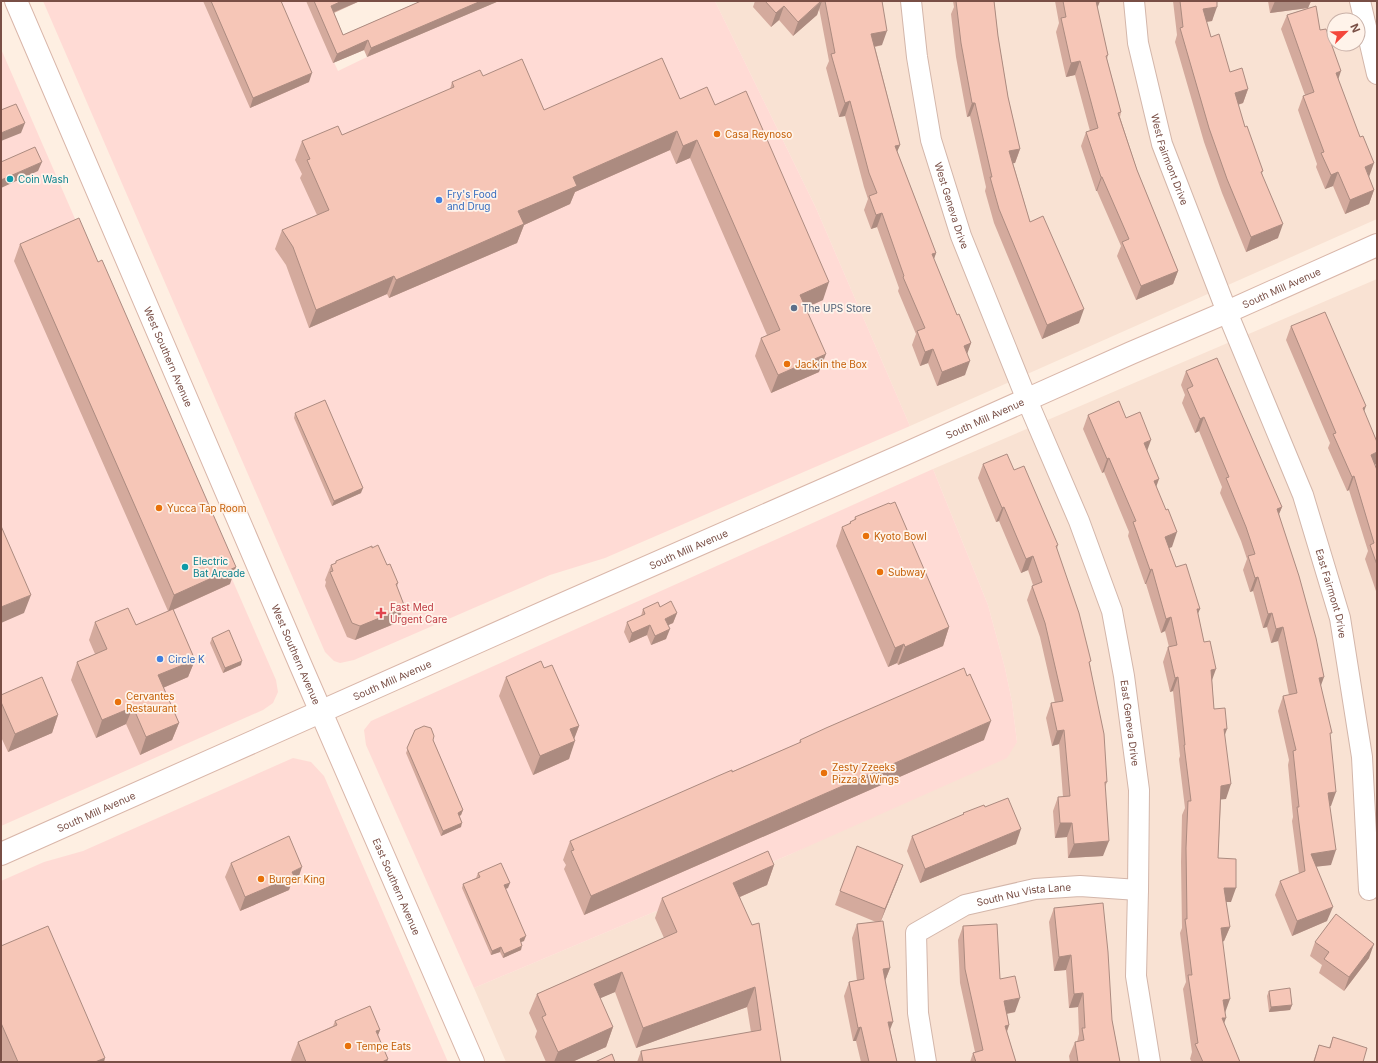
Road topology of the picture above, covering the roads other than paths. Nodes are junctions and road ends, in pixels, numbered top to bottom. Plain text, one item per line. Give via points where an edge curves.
1 (16, 1) edge
2 (912, 1) edge
3 (1134, 1) edge
4 (1360, 1) edge
5 (1377, 74) edge
6 (1377, 245) edge
7 (1227, 312) junction
8 (1027, 400) junction
9 (321, 712) junction
10 (1, 854) edge
11 (1138, 890) junction
12 (1369, 890) dead end
13 (473, 1062) edge
14 (926, 1062) edge
15 (1150, 1062) edge

1 - 9 main road, West Southern Avenue
2 - 8 street, West Geneva Drive via 917,57 931,140 961,236
3 - 7 street, West Fairmont Drive via 1138,43 1162,144
4 - 5 street
6 - 7 main road, South Mill Avenue
7 - 8 main road, South Mill Avenue
7 - 12 street, East Fairmont Drive via 1303,495 1340,618 1362,757
8 - 9 main road, South Mill Avenue
8 - 11 street, East Geneva Drive via 1079,521 1112,611 1124,676 1139,790
9 - 10 main road, South Mill Avenue
9 - 13 main road, East Southern Avenue
11 - 14 street, South Nu Vista Lane via 1080,886 1034,889 965,905 916,933 918,1013
11 - 15 street, East Geneva Drive via 1136,976

